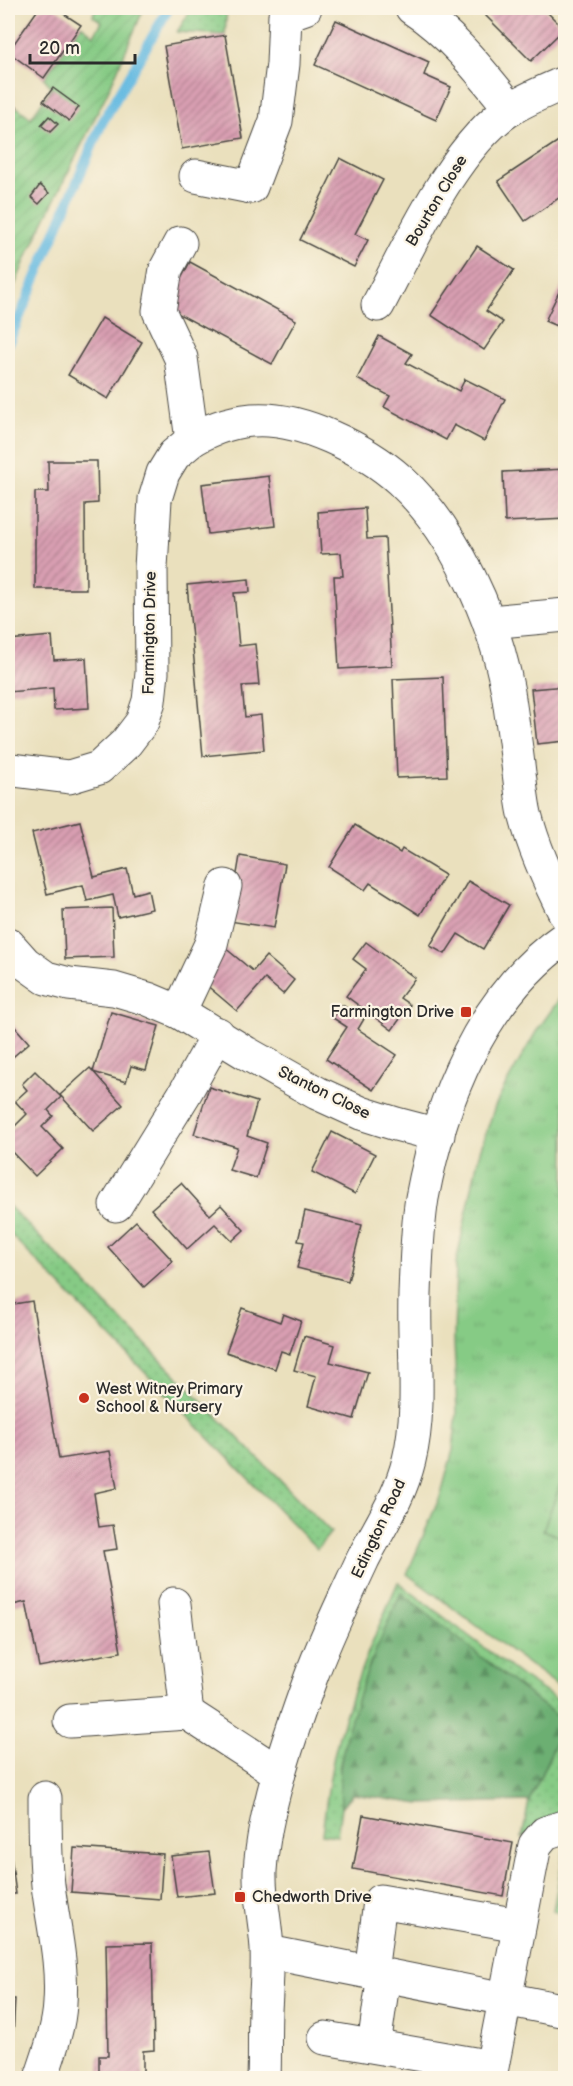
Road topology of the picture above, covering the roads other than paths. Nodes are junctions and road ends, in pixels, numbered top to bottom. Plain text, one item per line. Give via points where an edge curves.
1 (412, 8) edge
2 (295, 11) edge
3 (566, 82) edge
4 (511, 109) junction
5 (196, 176) dead end
6 (180, 243) dead end
7 (378, 305) dead end
8 (192, 440) junction
9 (566, 615) edge
10 (489, 622) junction
11 (13, 770) dead end
12 (225, 886) dead end
13 (566, 915) edge
14 (566, 937) edge
15 (8, 944) edge
16 (179, 1012) junction
17 (218, 1034) junction
18 (438, 1135) junction
19 (116, 1205) dead end
20 (174, 1604) dead end
21 (187, 1713) junction
22 (70, 1721) dead end
23 (279, 1773) junction
24 (45, 1798) dead end
25 (566, 1826) edge
26 (519, 1925) junction
27 (268, 1952) junction
28 (377, 1974) junction
29 (506, 1999) junction
30 (566, 2011) edge
31 (325, 2038) dead end
32 (374, 2046) junction
33 (41, 2079) edge
34 (264, 2079) edge

1 - 4 street via 453,41
2 - 5 street via 276,120 251,186
3 - 4 street, Bourton Close
4 - 7 street, Bourton Close via 467,150 447,179
6 - 8 street via 166,269 159,311 181,358
8 - 10 street, Farmington Drive via 237,421 263,420 316,430 374,459 401,481 453,546
8 - 11 street, Farmington Drive via 174,455 154,499 152,673 142,722 99,768 69,777
9 - 10 street
10 - 13 street, Farmington Drive via 507,691 524,812 536,850
12 - 16 street via 211,944
14 - 18 street, Edington Road via 527,970 499,1002 465,1062
15 - 16 street, Stanton Close via 46,978 114,989
16 - 17 street, Stanton Close
17 - 18 street, Stanton Close via 317,1093 361,1113
17 - 19 street
18 - 23 street, Edington Road via 422,1199 418,1244 414,1296 416,1408 410,1458 390,1513 327,1636
20 - 21 street
21 - 22 street
21 - 23 street
23 - 27 street, Edington Road via 260,1872
24 - 33 street via 48,1886 61,1980 56,2027
25 - 26 street via 545,1833 535,1845
26 - 28 street via 381,1901
26 - 29 street
27 - 28 street
27 - 34 street, Edington Road
28 - 29 street
28 - 32 street
29 - 30 street
29 - 32 street via 492,2067
31 - 32 street

